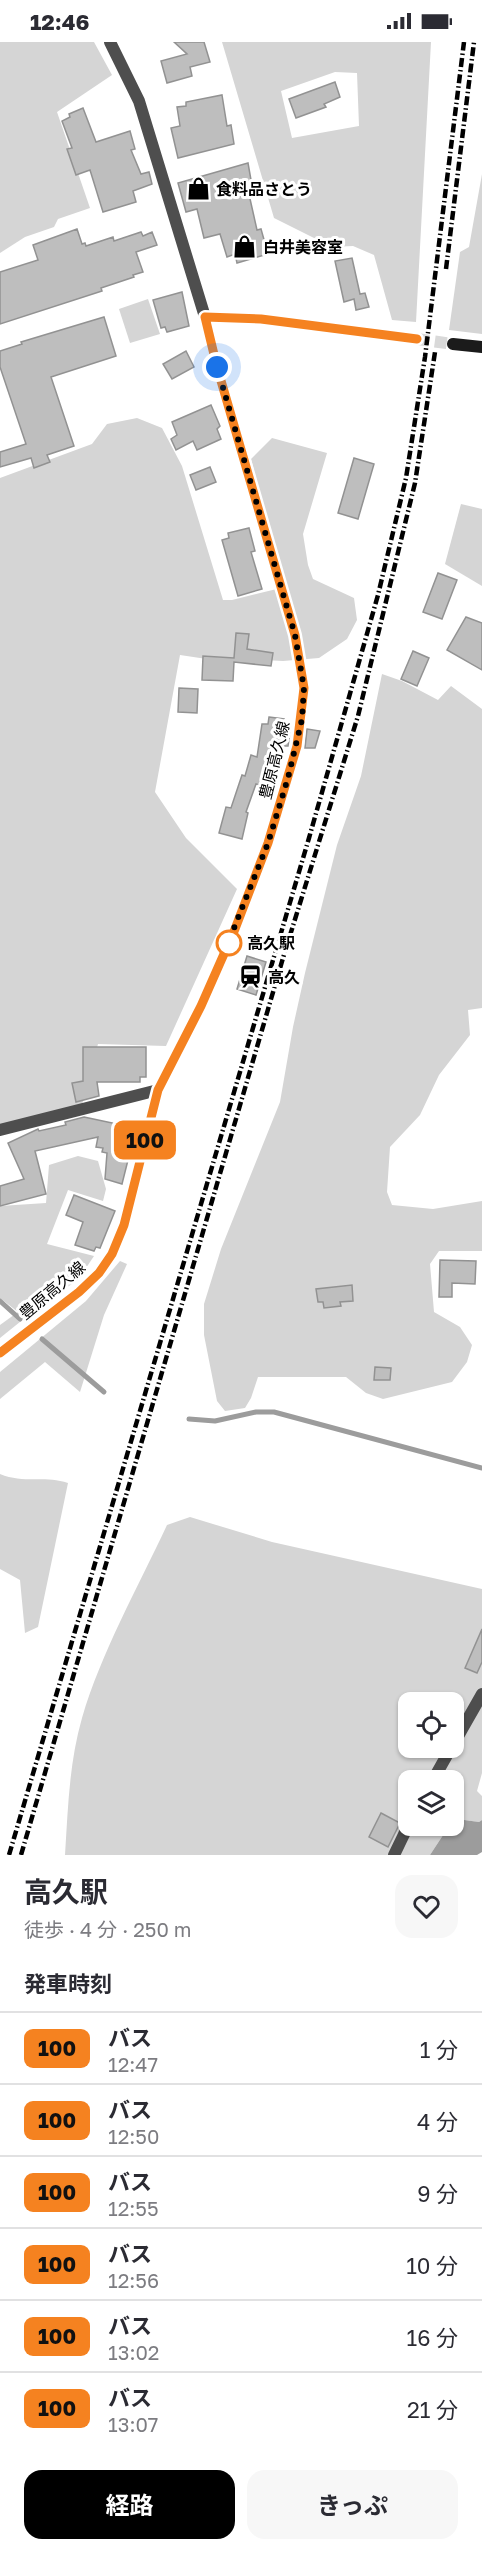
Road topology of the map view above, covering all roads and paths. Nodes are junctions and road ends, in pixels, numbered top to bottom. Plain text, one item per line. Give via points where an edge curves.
1 (110, 42) edge
2 (205, 317) junction
3 (417, 339) tunnel mouth
4 (453, 344) tunnel mouth
5 (482, 347) edge
6 (158, 1090) junction
7 (0, 1130) edge
8 (0, 1353) edge
9 (482, 1694) edge
10 (464, 1725) edge
11 (403, 1836) edge
12 (394, 1855) edge

1 - 2 street via 139,101
2 - 3 main road via 261,319
2 - 6 main road, 豊原高久線 via 295,635 303,698 297,746 268,843 201,1006
4 - 5 main road
6 - 7 street
6 - 8 main road, 豊原高久線 via 124,1225 112,1254 79,1292
9 - 10 street
11 - 12 street

